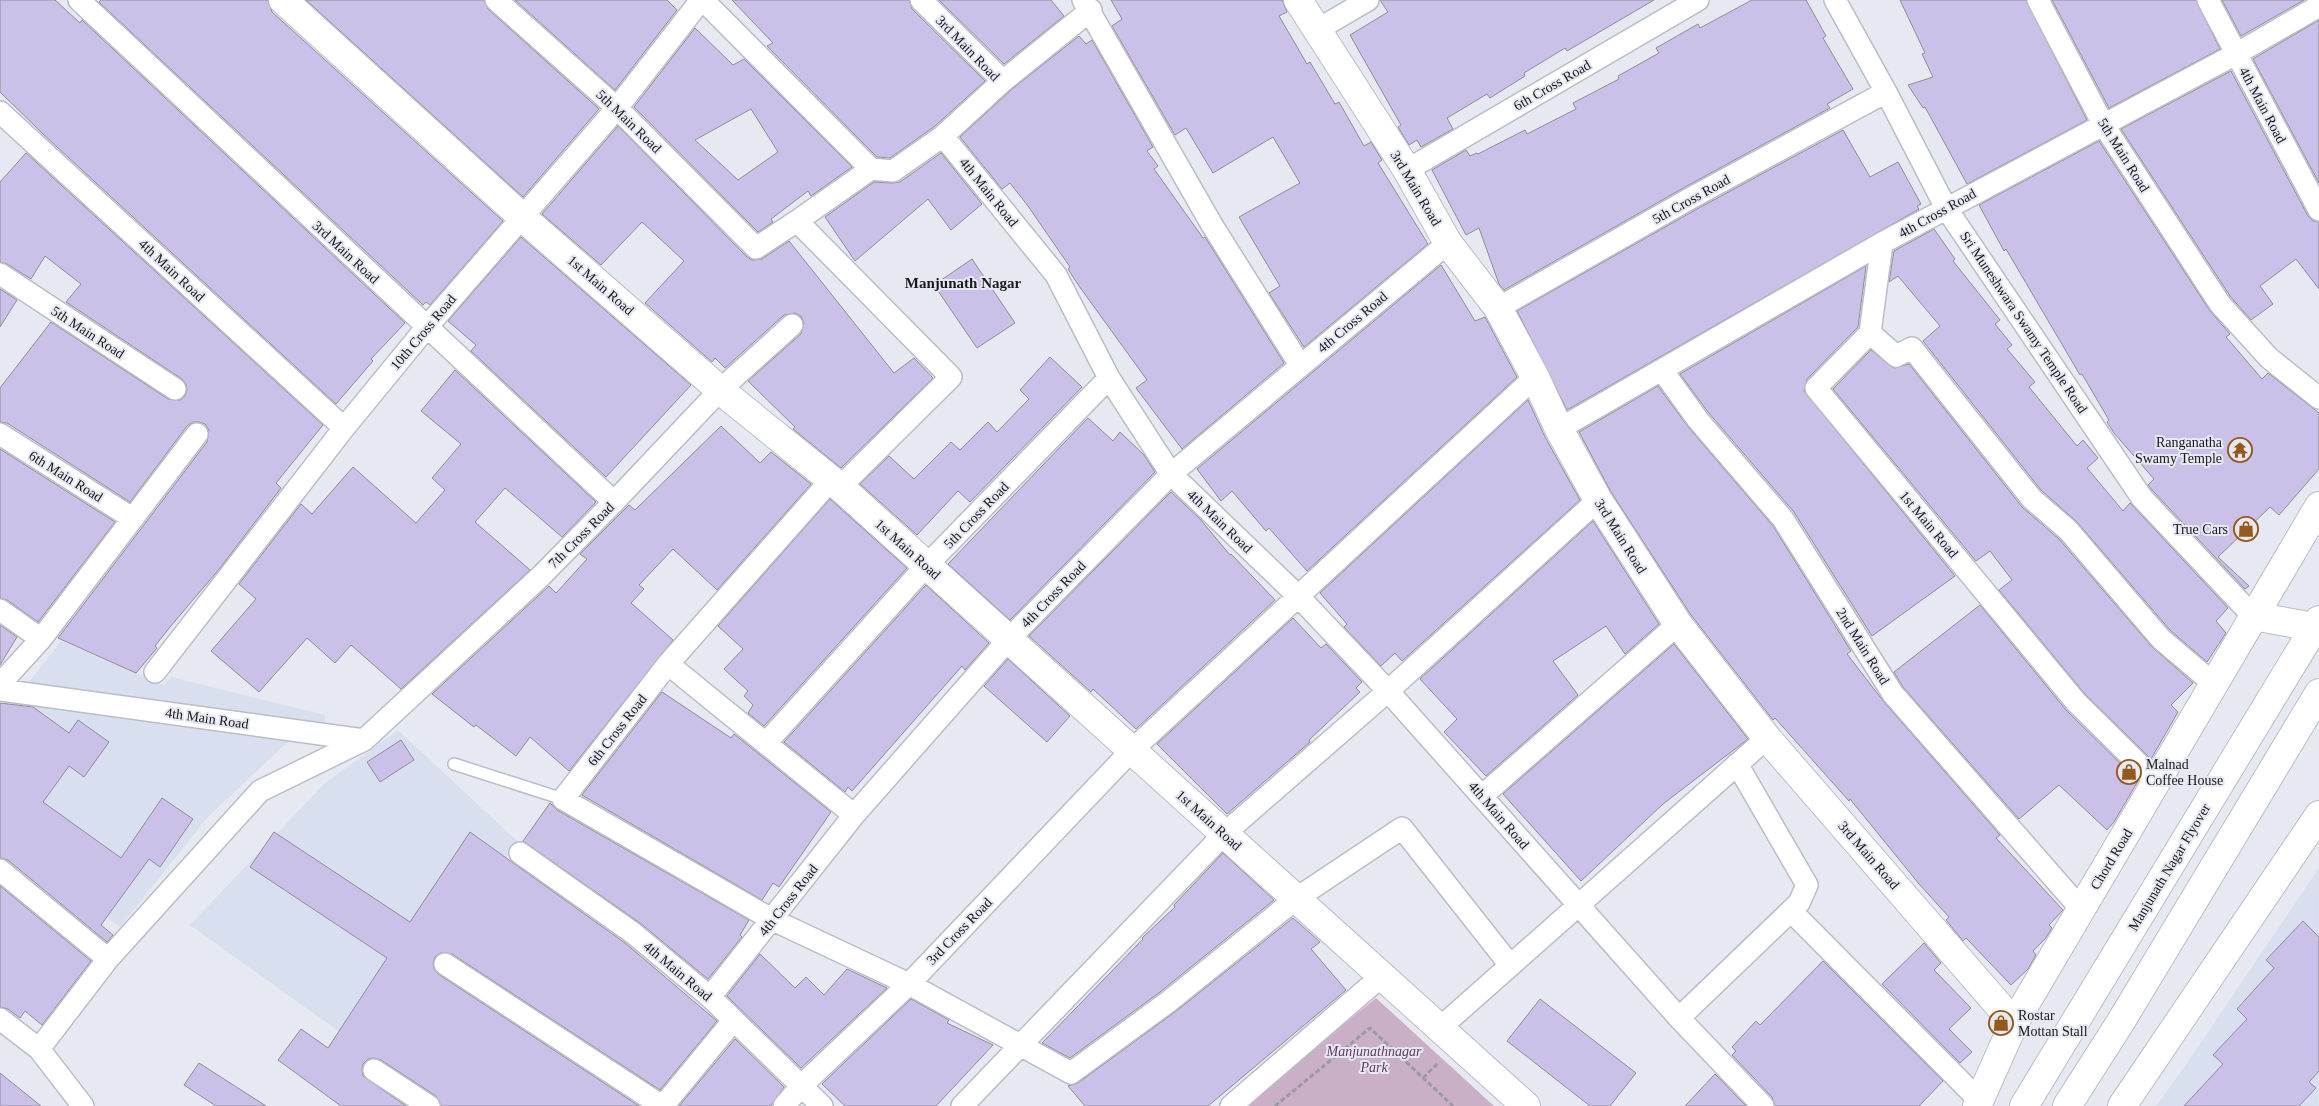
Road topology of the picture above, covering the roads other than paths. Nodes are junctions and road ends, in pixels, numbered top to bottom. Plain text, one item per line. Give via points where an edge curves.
1 (79, 0) edge
2 (284, 0) edge
3 (496, 0) edge
4 (702, 0) edge
5 (921, 0) edge
6 (1298, 0) edge
7 (1368, 0) edge
8 (1698, 0) edge
9 (1835, 0) edge
10 (2038, 0) edge
11 (2208, 0) edge
12 (1087, 5) edge
13 (2319, 6) edge
14 (1316, 30) junction
15 (2236, 54) junction
16 (1003, 81) junction
17 (1886, 92) junction
18 (617, 108) junction
19 (0, 112) edge
20 (2103, 124) junction
21 (943, 136) junction
22 (871, 169) junction
23 (1406, 170) junction
24 (1946, 208) junction
25 (2319, 210) edge
26 (522, 216) junction
27 (797, 221) junction
28 (1448, 243) junction
29 (1882, 243) junction
30 (0, 274) edge
31 (1498, 308) junction
32 (792, 325) dead end
33 (426, 328) junction
34 (1870, 333) junction
35 (1300, 365) junction
36 (1662, 370) junction
37 (1536, 377) junction
38 (1109, 378) junction
39 (175, 389) dead end
40 (720, 390) junction
41 (2319, 398) edge
42 (344, 428) junction
43 (1559, 429) junction
44 (0, 434) edge
45 (197, 434) dead end
46 (1171, 474) junction
47 (836, 484) junction
48 (1598, 500) junction
49 (614, 502) junction
50 (2319, 506) edge
51 (132, 518) junction
52 (926, 566) junction
53 (1298, 596) junction
54 (0, 610) edge
55 (2252, 616) junction
56 (1678, 624) junction
57 (2317, 624) edge
58 (41, 639) junction
59 (1008, 640) junction
60 (668, 664) junction
61 (155, 672) dead end
62 (0, 684) edge
63 (2214, 684) junction
64 (0, 690) edge
65 (1388, 691) junction
66 (2319, 693) edge
67 (1767, 738) junction
68 (364, 740) junction
69 (766, 743) junction
70 (1131, 751) junction
71 (454, 764) dead end
72 (1738, 764) junction
73 (2157, 782) junction
74 (1482, 796) junction
75 (563, 799) junction
76 (2319, 814) edge
77 (854, 816) junction
78 (1224, 834) junction
79 (520, 853) dead end
80 (0, 870) edge
81 (1296, 898) junction
82 (1578, 904) junction
83 (2081, 909) junction
84 (1791, 911) junction
85 (773, 920) junction
86 (108, 959) junction
87 (446, 964) dead end
88 (1510, 965) junction
89 (1383, 976) junction
90 (909, 984) junction
91 (710, 997) junction
92 (1679, 1018) junction
93 (0, 1020) edge
94 (733, 1021) junction
95 (2014, 1023) junction
96 (1440, 1027) junction
97 (1018, 1046) junction
98 (39, 1049) junction
99 (374, 1070) dead end
100 (801, 1086) junction
101 (1978, 1104) edge
102 (83, 1106) edge
103 (429, 1106) edge
104 (662, 1106) edge
105 (784, 1106) edge
106 (822, 1106) edge
107 (962, 1106) edge
108 (1231, 1106) edge
109 (1526, 1106) edge
110 (1763, 1106) edge
111 (2024, 1106) edge
112 (2067, 1106) edge
113 (2122, 1106) edge

1 - 33 street, 3rd Main Road
2 - 26 street, 1st Main Road
3 - 18 street, 5th Main Road
4 - 18 street, 10th Cross Road
4 - 22 street
5 - 16 street, 3rd Main Road
6 - 14 street, 3rd Main Road
7 - 14 street
8 - 23 street, 6th Cross Road
9 - 17 street, Sri Muneshwara Swamy Temple Road
10 - 20 street, 5th Main Road
11 - 15 street, 4th Main Road
12 - 16 street
12 - 35 street via 1212,224
13 - 15 street, 4th Cross Road
14 - 23 street, 3rd Main Road
15 - 20 street, 4th Cross Road
15 - 25 street, 4th Main Road
16 - 21 street, 3rd Main Road
17 - 24 street, Sri Muneshwara Swamy Temple Road
17 - 31 street, 5th Cross Road
18 - 26 street, 10th Cross Road
18 - 27 street, 5th Main Road via 756,248
19 - 42 street, 4th Main Road
20 - 24 street, 4th Cross Road
20 - 41 street, 5th Main Road via 2220,304 2269,358
21 - 22 street via 893,171
21 - 38 street, 4th Main Road via 1056,275
22 - 27 street
23 - 28 street, 3rd Main Road
24 - 29 street, 4th Cross Road
24 - 55 street, Sri Muneshwara Swamy Temple Road via 2142,498
26 - 33 street, 10th Cross Road
26 - 40 street, 1st Main Road
27 - 47 street, 6th Cross Road via 951,377
28 - 31 street, 3rd Main Road
28 - 35 street, 4th Cross Road
29 - 34 street
29 - 36 street, 4th Cross Road
30 - 39 street, 5th Main Road
31 - 37 street, 3rd Main Road
32 - 40 street, 7th Cross Road
33 - 42 street, 10th Cross Road
33 - 49 street, 3rd Main Road
34 - 63 street via 1896,356 1912,348 2032,499 2068,530 2161,639
34 - 73 street, 1st Main Road via 1816,388 2076,702
35 - 46 street, 4th Cross Road
36 - 43 street, 4th Cross Road
36 - 83 street, 2nd Main Road via 1698,420 1783,518 1893,694
37 - 43 street, 3rd Main Road
37 - 53 street, 3rd Cross Road
38 - 46 street, 4th Main Road
38 - 52 street, 5th Cross Road
40 - 47 street, 1st Main Road
40 - 49 street, 7th Cross Road
42 - 61 street, 10th Cross Road
43 - 48 street, 3rd Main Road
44 - 51 street, 6th Main Road
45 - 51 street
46 - 53 street, 4th Main Road
46 - 59 street, 4th Cross Road
47 - 52 street, 1st Main Road
47 - 60 street, 6th Cross Road
48 - 56 street, 3rd Main Road
48 - 65 street
49 - 68 street, 7th Cross Road via 540,576
50 - 55 street, Chord Road
51 - 58 street
52 - 59 street, 1st Main Road
52 - 69 street, 5th Cross Road
53 - 65 street, 4th Main Road
53 - 70 street, 3rd Cross Road
54 - 58 street
55 - 57 street
55 - 63 street, Chord Road
56 - 67 street, 3rd Main Road
56 - 74 street
57 - 111 street, Manjunath Nagar Flyover
58 - 62 street
59 - 70 street, 1st Main Road
59 - 77 street, 4th Cross Road
60 - 69 street
60 - 75 street, 6th Cross Road
63 - 73 street, Chord Road
64 - 68 street, 4th Main Road
65 - 74 street, 4th Main Road
65 - 78 street
66 - 112 street
67 - 72 street
67 - 95 street, 3rd Main Road
68 - 86 street, 7th Cross Road via 260,791
69 - 77 street
70 - 78 street, 1st Main Road
70 - 90 street, 3rd Cross Road
71 - 75 lane
72 - 82 street
72 - 84 street via 1808,885
73 - 83 street, Chord Road
74 - 82 street, 4th Main Road
75 - 85 street
76 - 113 street
77 - 85 street, 4th Cross Road
78 - 81 street, 1st Main Road
78 - 97 street
79 - 91 street, 4th Main Road via 633,933
80 - 86 street
81 - 88 street via 1402,828
81 - 89 street, 1st Main Road
81 - 97 street via 1168,1002 1071,1073
82 - 88 street
82 - 92 street, 4th Main Road
83 - 95 street, Chord Road
84 - 92 street
84 - 101 street
85 - 90 street
85 - 91 street, 4th Cross Road
86 - 98 street, 7th Cross Road
87 - 104 street
88 - 96 street
89 - 96 street, 1st Main Road
89 - 108 street
90 - 97 street
90 - 100 street, 3rd Cross Road
91 - 94 street, 4th Main Road
92 - 110 street, 4th Main Road
93 - 98 street
94 - 100 street, 4th Main Road
94 - 104 street
95 - 101 street, Chord Road
96 - 109 street, 1st Main Road
97 - 107 street
98 - 102 street
99 - 103 street
100 - 105 street, 3rd Cross Road
100 - 106 street, 4th Main Road

